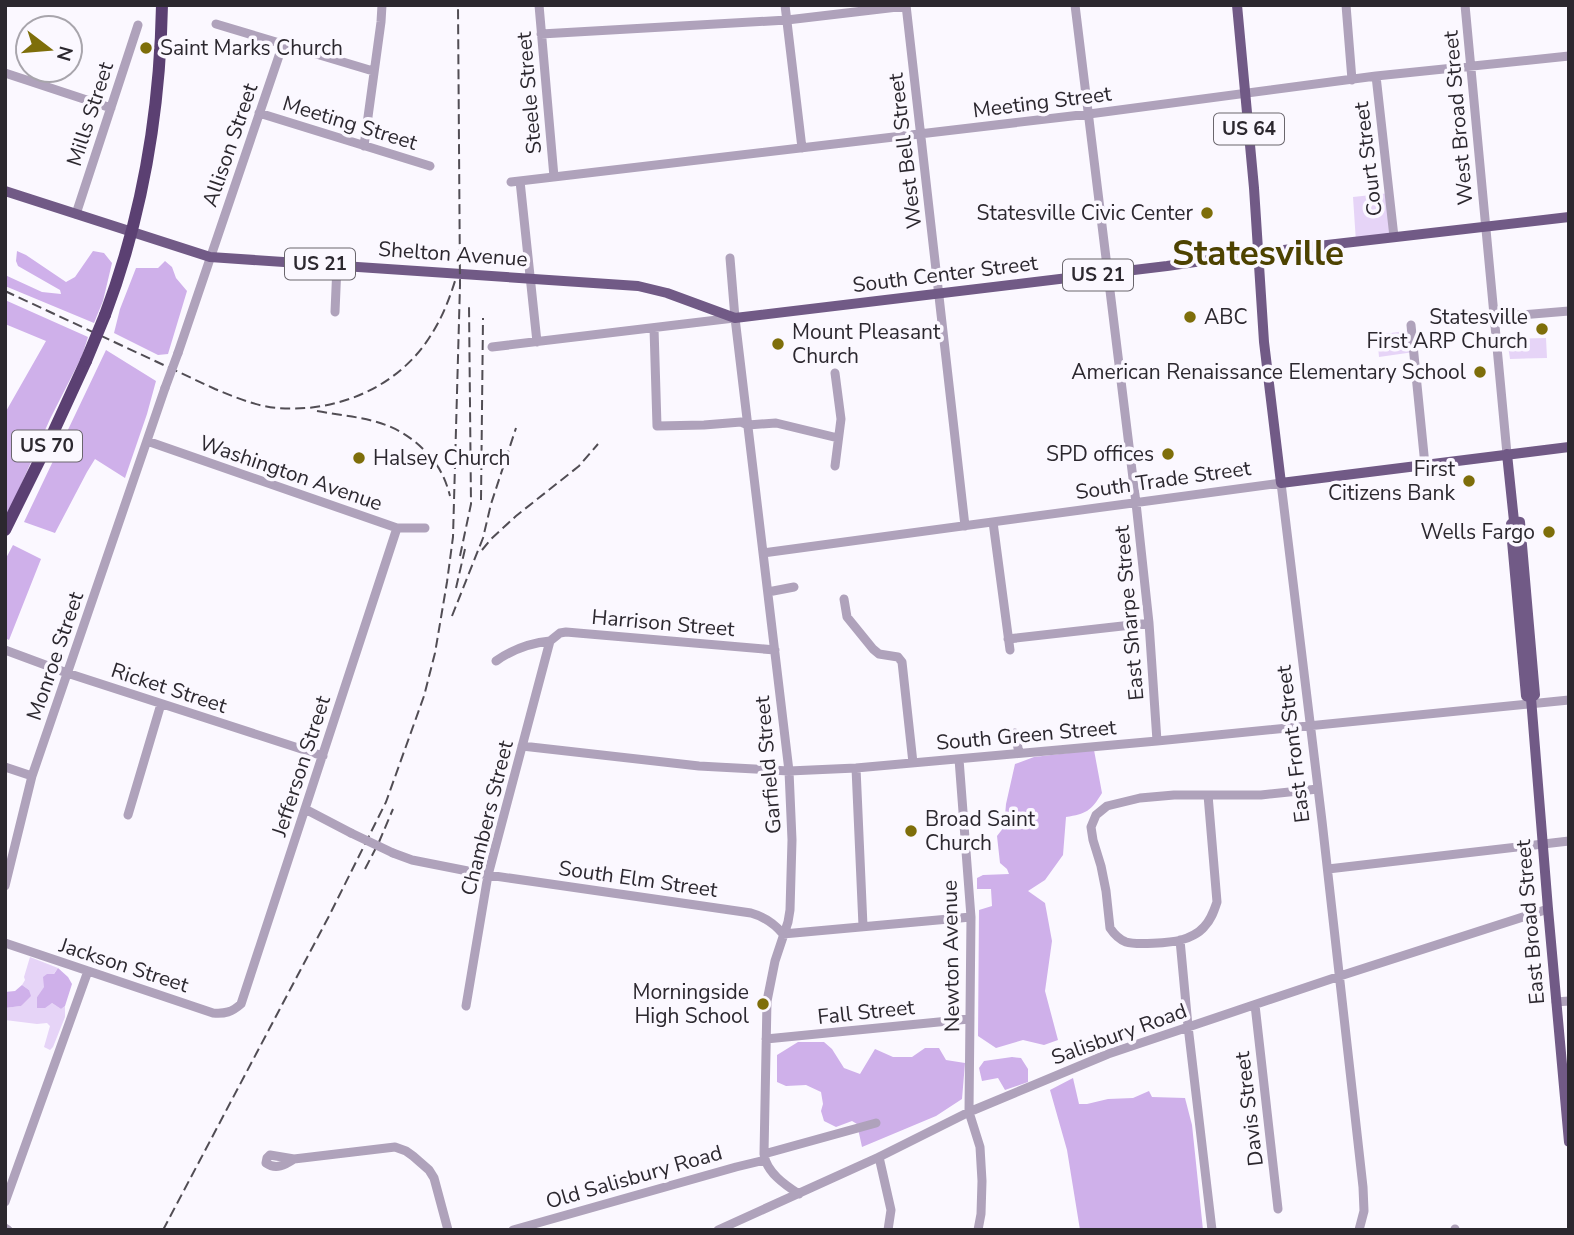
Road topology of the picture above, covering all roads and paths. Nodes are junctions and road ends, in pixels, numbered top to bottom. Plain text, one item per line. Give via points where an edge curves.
1 (162, 5) edge
2 (382, 5) edge
3 (539, 5) edge
4 (785, 5) edge
5 (1075, 5) edge
6 (1237, 5) edge
7 (1346, 5) edge
8 (1465, 5) edge
9 (906, 6) edge
10 (787, 20) junction
11 (216, 24) dead end
12 (138, 25) dead end
13 (541, 34) junction
14 (283, 44) junction
15 (1569, 56) edge
16 (1471, 66) junction
17 (373, 71) junction
18 (5, 73) edge
19 (1376, 76) junction
20 (1352, 80) junction
21 (1246, 94) junction
22 (111, 108) junction
23 (259, 113) junction
24 (1089, 114) junction
25 (920, 134) junction
26 (363, 146) junction
27 (802, 148) junction
28 (430, 166) dead end
29 (554, 177) junction
30 (5, 191) edge
31 (76, 214) junction
32 (1569, 217) edge
33 (1486, 227) junction
34 (131, 231) junction
35 (1394, 237) junction
36 (1258, 253) junction
37 (211, 257) junction
38 (730, 258) dead end
39 (337, 265) junction
40 (1108, 273) junction
41 (530, 278) junction
42 (939, 294) junction
43 (1569, 311) edge
44 (335, 312) dead end
45 (1495, 317) junction
46 (735, 318) junction
47 (1411, 325) dead end
48 (654, 328) junction
49 (537, 342) junction
50 (492, 347) dead end
51 (178, 353) joint
52 (835, 373) dead end
53 (748, 425) junction
54 (838, 438) junction
55 (147, 441) junction
56 (1569, 447) edge
57 (1507, 454) junction
58 (1424, 464) junction
59 (835, 466) dead end
60 (1281, 483) junction
61 (1136, 503) junction
62 (993, 522) junction
63 (965, 526) junction
64 (397, 528) junction
65 (425, 528) dead end
66 (5, 530) edge
67 (763, 553) junction
68 (794, 587) dead end
69 (768, 592) junction
70 (844, 599) dead end
71 (1149, 624) junction
72 (1008, 639) junction
73 (550, 641) junction
74 (5, 650) edge
75 (775, 650) junction
76 (1010, 650) dead end
77 (496, 661) dead end
78 (67, 673) junction
79 (1569, 700) edge
80 (1532, 701) junction
81 (161, 704) junction
82 (1310, 726) junction
83 (1015, 733) dead end
84 (1157, 741) junction
85 (522, 746) junction
86 (1019, 754) junction
87 (323, 756) junction
88 (959, 759) junction
89 (913, 763) junction
90 (5, 767) edge
91 (856, 768) junction
92 (789, 771) junction
93 (32, 776) junction
94 (1318, 789) junction
95 (1208, 795) junction
96 (305, 809) junction
97 (128, 815) dead end
98 (1569, 841) edge
99 (1543, 844) junction
100 (1328, 869) junction
101 (488, 875) junction
102 (5, 886) edge
103 (1548, 909) junction
104 (971, 916) junction
105 (863, 926) junction
106 (783, 934) junction
107 (1180, 940) junction
108 (5, 943) edge
109 (88, 971) junction
110 (1339, 976) junction
111 (1569, 1001) edge
112 (1556, 1002) junction
113 (1255, 1005) junction
114 (466, 1006) dead end
115 (233, 1011) joint
116 (969, 1019) junction
117 (1188, 1026) junction
118 (766, 1039) junction
119 (969, 1112) junction
120 (876, 1123) dead end
121 (1569, 1142) edge
122 (764, 1157) junction
123 (879, 1157) junction
124 (294, 1159) dead end
125 (799, 1194) junction
126 (5, 1202) edge
127 (1278, 1209) dead end
128 (448, 1230) edge
129 (513, 1230) edge
130 (718, 1230) edge
131 (888, 1230) edge
132 (978, 1230) edge
133 (1212, 1230) edge
134 (1359, 1230) edge

1 - 34 highway, US 70 via 156,100
2 - 17 street
3 - 13 street, Steele Street
4 - 10 street
5 - 24 street, East Sharpe Street
6 - 21 main road, US 64
7 - 20 street
8 - 16 street, West Broad Street
9 - 10 street
9 - 25 street, West Bell Street
10 - 13 street
10 - 27 street
11 - 14 street
12 - 22 street, Mills Street
13 - 29 street, Steele Street
14 - 17 street
14 - 23 street, Allison Street
15 - 16 street, Meeting Street
16 - 19 street, Meeting Street
16 - 33 street, West Broad Street
17 - 26 street
18 - 22 street
19 - 20 street, Meeting Street
19 - 35 street, Court Street
20 - 21 street, Meeting Street
21 - 24 street, Meeting Street
21 - 36 main road, US 64
22 - 31 street, Mills Street
23 - 26 street, Meeting Street
23 - 37 street, Allison Street
24 - 25 street, Meeting Street
24 - 40 street, East Sharpe Street
25 - 27 street, Meeting Street
25 - 42 street, West Bell Street
26 - 28 street, Meeting Street
27 - 29 street, Meeting Street
29 - 41 street, Meeting Street via 515,182
30 - 31 main road, Shelton Avenue / US 21
31 - 34 main road, Shelton Avenue / US 21
32 - 33 main road, South Center Street
33 - 35 main road, South Center Street
33 - 45 street, East Broad Street
34 - 37 main road, Shelton Avenue / US 21
34 - 66 highway, US 70, bridge via 86,361
35 - 36 main road, South Center Street
36 - 40 main road, South Center Street / US 21
36 - 60 main road, East Front Street
37 - 39 main road, Shelton Avenue / US 21
37 - 51 street, Allison Street
38 - 46 street, Garfield Street
39 - 41 main road, Shelton Avenue / US 21
39 - 44 street
40 - 42 main road, South Center Street / US 21
40 - 61 street, East Sharpe Street
41 - 46 main road, Shelton Avenue / US 21 via 638,286
41 - 49 street
42 - 46 main road, South Center Street / US 21
42 - 63 street, West Bell Street
43 - 45 street
45 - 57 street, East Broad Street
46 - 48 street, South Center Street
46 - 53 street, Garfield Street
47 - 58 street
48 - 49 street, South Center Street
48 - 53 street via 657,426
49 - 50 street, South Center Street
51 - 55 street, Monroe Street, bridge
52 - 54 street via 841,419
53 - 54 street via 776,423
53 - 67 street, Garfield Street
54 - 59 street
55 - 64 street, Washington Avenue
55 - 78 street, Monroe Street
56 - 57 main road, South Trade Street
57 - 58 main road, South Trade Street
57 - 80 main road, East Broad Street via 1514,521 1520,522
58 - 60 main road, South Trade Street
60 - 61 street, South Trade Street
60 - 82 street, East Front Street
61 - 62 street, South Trade Street
61 - 71 street, East Sharpe Street
62 - 63 street, South Trade Street
62 - 72 street
63 - 67 street, South Trade Street
64 - 65 street, Washington Avenue
64 - 87 street, Jefferson Street
67 - 69 street, Garfield Street
68 - 69 street
69 - 75 street, Garfield Street
70 - 89 street via 847,617 873,649 902,662
71 - 72 street
71 - 84 street, East Sharpe Street
72 - 76 street
73 - 75 street, Harrison Street via 566,632
73 - 77 street, Harrison Street via 524,646
73 - 85 street, Chambers Street
74 - 78 street, Ricket Street
75 - 92 street, Garfield Street
78 - 81 street, Ricket Street
78 - 93 street, Monroe Street
79 - 80 street, South Green Street
80 - 82 street, South Green Street
80 - 99 main road, East Broad Street
81 - 87 street, Ricket Street
81 - 97 street
82 - 84 street, South Green Street
82 - 94 street, East Front Street
83 - 86 street
84 - 86 street, South Green Street
85 - 92 street, South Green Street
85 - 101 street, Chambers Street
86 - 88 street, South Green Street
87 - 96 street, Jefferson Street
88 - 89 street, South Green Street
88 - 104 street, Newton Avenue
89 - 91 street, South Green Street
90 - 93 street
91 - 92 street, South Green Street
91 - 105 street
92 - 106 street, Garfield Street via 790,910
93 - 102 street, Monroe Street
94 - 95 street
94 - 100 street, East Front Street
95 - 107 street via 1217,902 1204,927
95 - 107 street via 1140,798 1107,806 1091,827 1110,928 1116,936 1134,944
96 - 101 street, South Elm Street, bridge via 412,860
96 - 115 street, Jefferson Street via 245,995
98 - 99 street
99 - 100 street
99 - 103 main road, East Broad Street
100 - 110 street, East Front Street
101 - 106 street, South Elm Street via 751,913 775,924
101 - 114 street, Chambers Street
103 - 110 street, Salisbury Road
103 - 112 main road, East Broad Street
104 - 105 street
104 - 116 street, Newton Avenue
105 - 106 street
106 - 118 street, Garfield Street via 768,989
107 - 117 street
108 - 109 street, Jackson Street
109 - 115 street, Jackson Street via 214,1013
109 - 126 street
110 - 113 street, Salisbury Road
110 - 134 street, East Front Street via 1363,1187
111 - 112 street
112 - 121 main road, East Broad Street
113 - 117 street, Salisbury Road
113 - 127 street, Davis Street
116 - 118 street, Fall Street
116 - 119 street, Newton Avenue
117 - 119 street, Salisbury Road
117 - 133 street
118 - 122 street, Garfield Street
119 - 123 street, Salisbury Road
119 - 132 street, Newton Avenue via 980,1147
120 - 122 street, Old Salisbury Road
122 - 125 street via 785,1185
122 - 129 street, Old Salisbury Road
123 - 125 street, Salisbury Road
123 - 131 street via 891,1210
124 - 128 street via 395,1147 406,1151 434,1178
125 - 130 street, Salisbury Road

